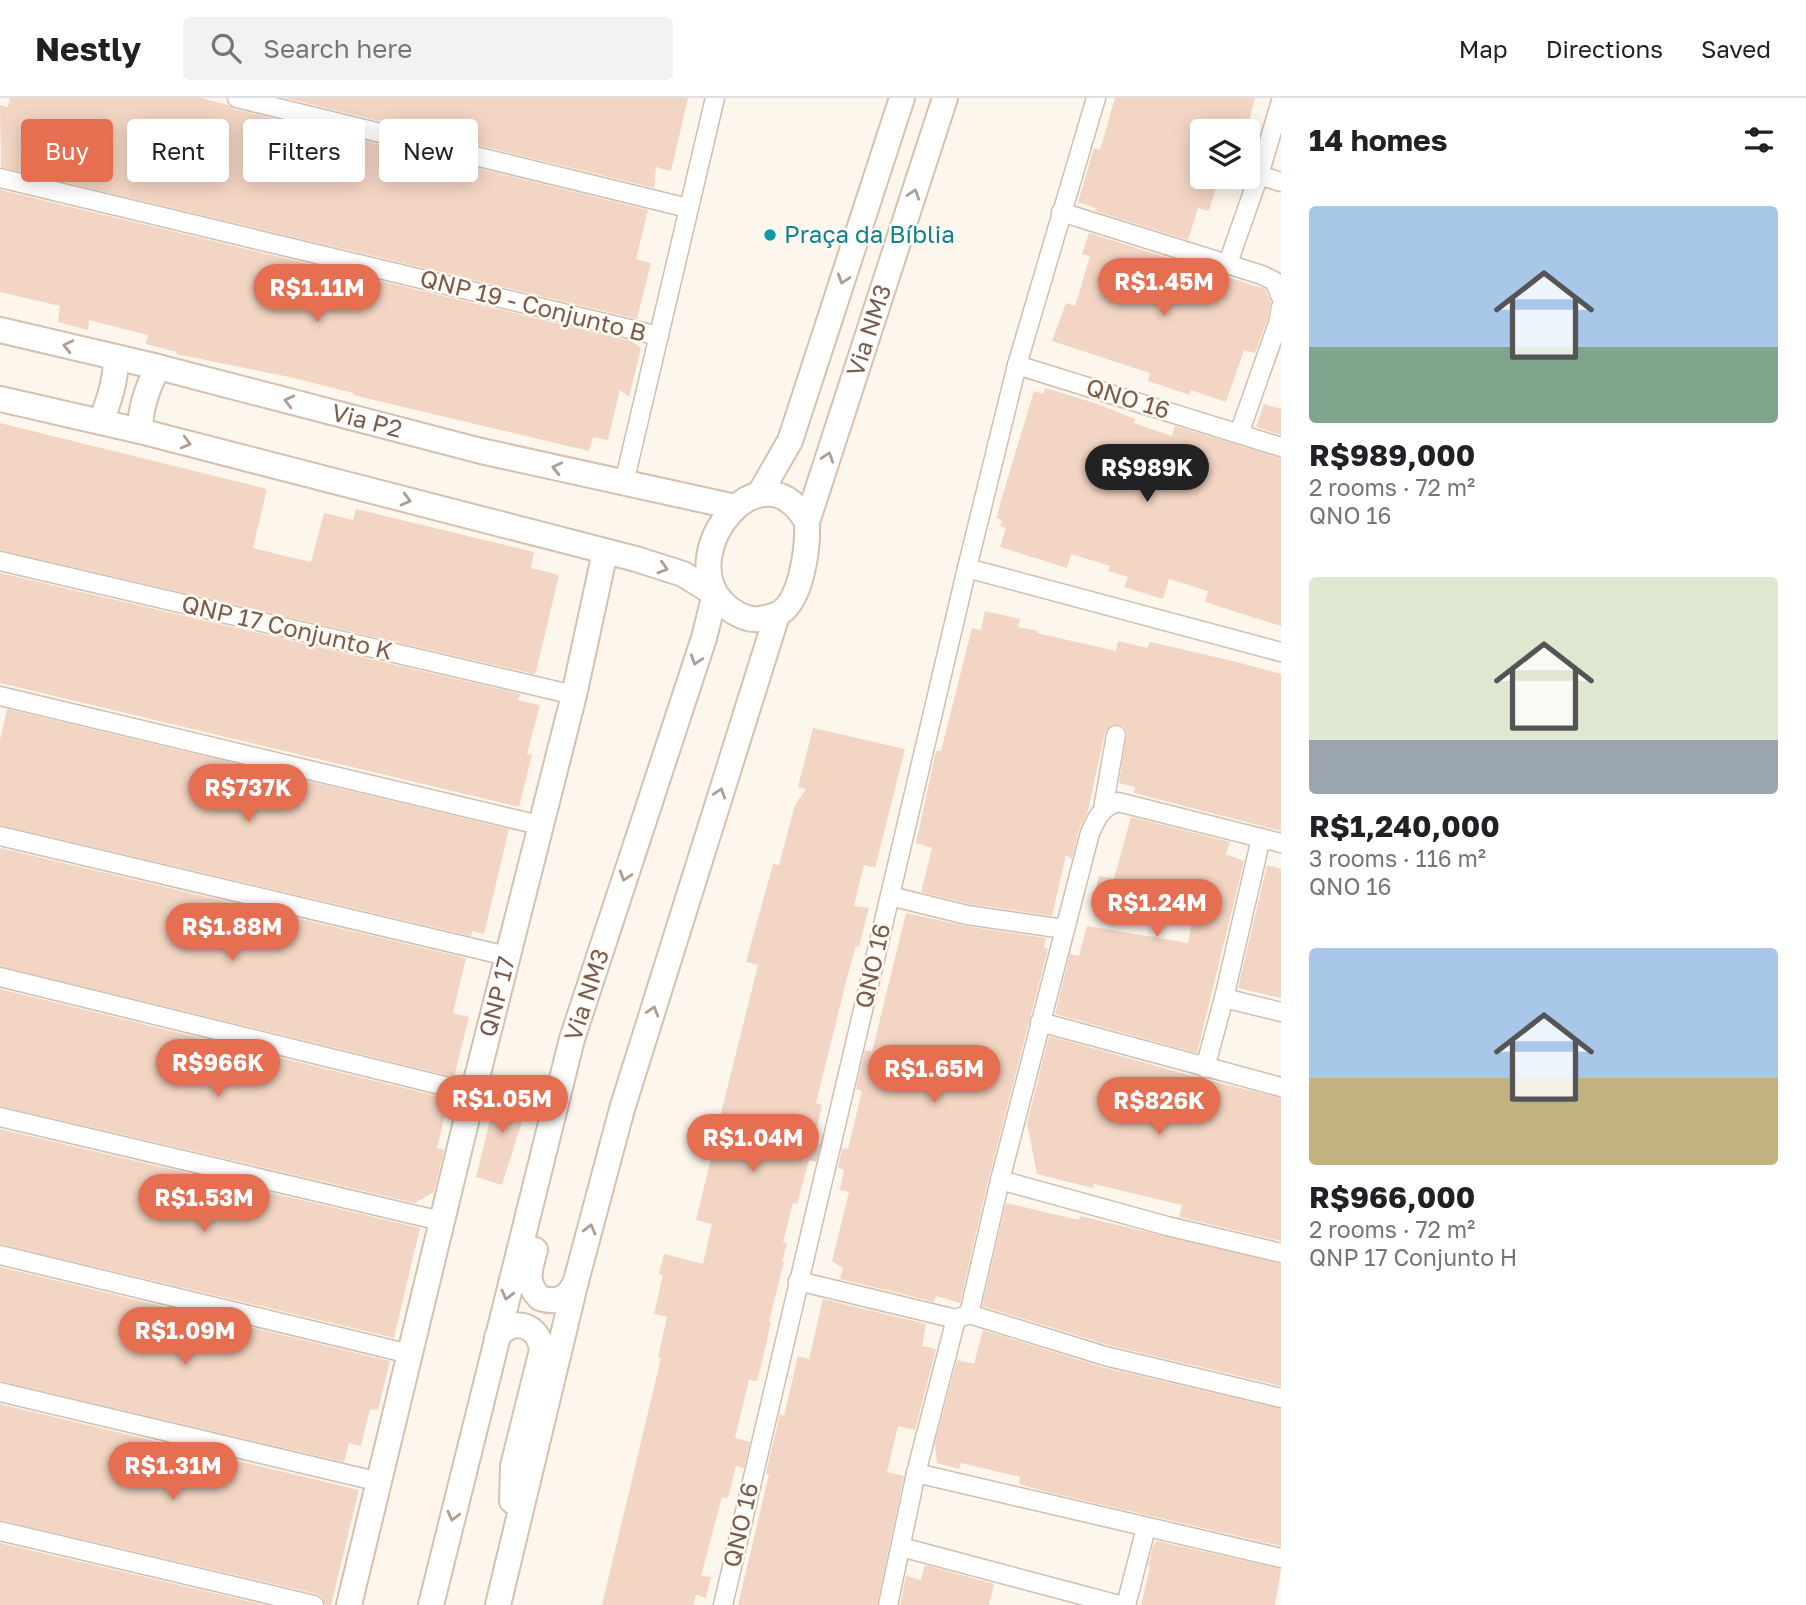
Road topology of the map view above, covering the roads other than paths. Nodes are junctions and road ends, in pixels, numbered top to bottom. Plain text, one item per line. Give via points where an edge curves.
1 (237, 98) edge
2 (715, 98) edge
3 (902, 98) edge
4 (945, 98) edge
5 (1096, 98) edge
6 (1281, 101) edge
7 (1260, 172) edge
8 (1260, 175) edge
9 (0, 178) edge
10 (1281, 182) edge
11 (1254, 189) edge
12 (688, 208) junction
13 (1061, 212) junction
14 (1228, 263) junction
15 (1281, 297) edge
16 (1281, 307) edge
17 (0, 330) edge
18 (659, 337) junction
19 (116, 357) junction
20 (1017, 365) junction
21 (158, 367) junction
22 (0, 399) edge
23 (101, 422) junction
24 (140, 431) junction
25 (1239, 434) junction
26 (1281, 447) edge
27 (624, 483) junction
28 (760, 493) junction
29 (735, 507) junction
30 (807, 522) junction
31 (605, 552) junction
32 (0, 561) edge
33 (967, 568) junction
34 (715, 594) junction
35 (777, 615) junction
36 (1281, 652) edge
37 (574, 695) junction
38 (0, 696) edge
39 (1116, 735) dead end
40 (1103, 809) junction
41 (539, 825) junction
42 (0, 836) edge
43 (1261, 838) junction
44 (1281, 843) edge
45 (890, 896) junction
46 (1064, 929) junction
47 (507, 956) junction
48 (0, 977) edge
49 (1224, 998) junction
50 (1281, 1012) edge
51 (1040, 1022) junction
52 (572, 1039) junction
53 (1205, 1068) junction
54 (1281, 1087) edge
55 (473, 1093) junction
56 (0, 1117) edge
57 (1000, 1180) junction
58 (441, 1221) junction
59 (1281, 1254) edge
60 (0, 1255) edge
61 (576, 1281) junction
62 (798, 1281) junction
63 (962, 1316) junction
64 (497, 1337) junction
65 (410, 1354) junction
66 (0, 1392) edge
67 (1281, 1398) edge
68 (916, 1473) junction
69 (380, 1482) junction
70 (1146, 1528) junction
71 (0, 1531) edge
72 (901, 1547) junction
73 (1281, 1558) edge
74 (509, 1561) junction
75 (314, 1605) edge
76 (349, 1605) edge
77 (431, 1605) edge
78 (498, 1605) edge
79 (723, 1605) edge
80 (888, 1605) edge
81 (1119, 1605) edge
82 (1126, 1605) edge

1 - 12 street
2 - 12 street, QNP 19 - Conjunto B
3 -> 28 main road, Via NM3 via 790,441
30 -> 4 main road, Via NM3
5 - 13 street, QNO 16
6 - 7 street
8 - 10 street
9 - 18 street, QNP 19 - Conjunto B
11 - 14 street
12 - 18 street, QNP 19 - Conjunto B
13 - 14 street
13 - 20 street, QNO 16
14 - 15 street via 1274,281
16 - 25 street
19 -> 17 main road, Via P2
18 - 27 street, QNP 19 - Conjunto B
19 - 21 main road, Via P2
19 - 23 main road via 116,375
20 - 25 street, QNO 16
20 - 33 street, QNO 16
21 - 24 main road via 140,414
27 -> 21 main road, Via P2
22 - 23 main road
23 - 24 main road
24 -> 31 main road
25 - 26 street, QNO 16
27 - 29 main road, Via P2
28 - 29 main road
28 - 30 main road via 781,496 795,505
29 - 34 main road via 711,548 708,571
30 - 35 main road via 808,548 799,580 789,603
31 -> 34 main road via 683,574
31 - 37 main road, QNP 17
32 - 37 street, QNP 17 Conjunto K
33 - 36 street
33 - 45 street, QNO 16
34 - 35 main road via 742,617 755,620
34 -> 52 main road, Via NM3
61 -> 35 main road via 622,1109
37 - 41 main road, QNP 17
38 - 41 street
39 - 40 street
40 - 43 street via 1118,802
40 - 46 street via 1090,832
41 - 47 main road, QNP 17
42 - 47 street
43 - 44 street
43 - 49 street
45 - 46 street, QNO 16 via 967,915
45 - 62 street, QNO 16
46 - 51 street
47 - 55 main road, QNP 17
48 - 55 street
49 - 50 street
49 - 53 street
51 - 53 street
51 - 57 street
52 - 61 main road via 566,1122 528,1277 534,1293 549,1301 566,1296
52 -> 64 main road, Via NM3
53 - 54 street
55 - 58 main road, QNP 17
56 - 58 street
57 - 59 street
57 - 63 street
58 - 65 main road, QNP 17
60 - 65 street
61 - 74 main road
62 - 63 street
62 - 79 street, QNO 16
63 - 67 street
63 - 68 street
64 - 74 main road via 513,1325 527,1326 538,1336 542,1350 513,1466
64 -> 77 main road, Via NM3
65 - 69 main road, QNP 17
66 - 69 street
68 - 70 street
68 - 72 street
69 - 76 main road, QNP 17
70 - 73 street
70 - 82 street
71 - 75 street
72 - 80 street
72 - 81 street
74 - 78 main road

